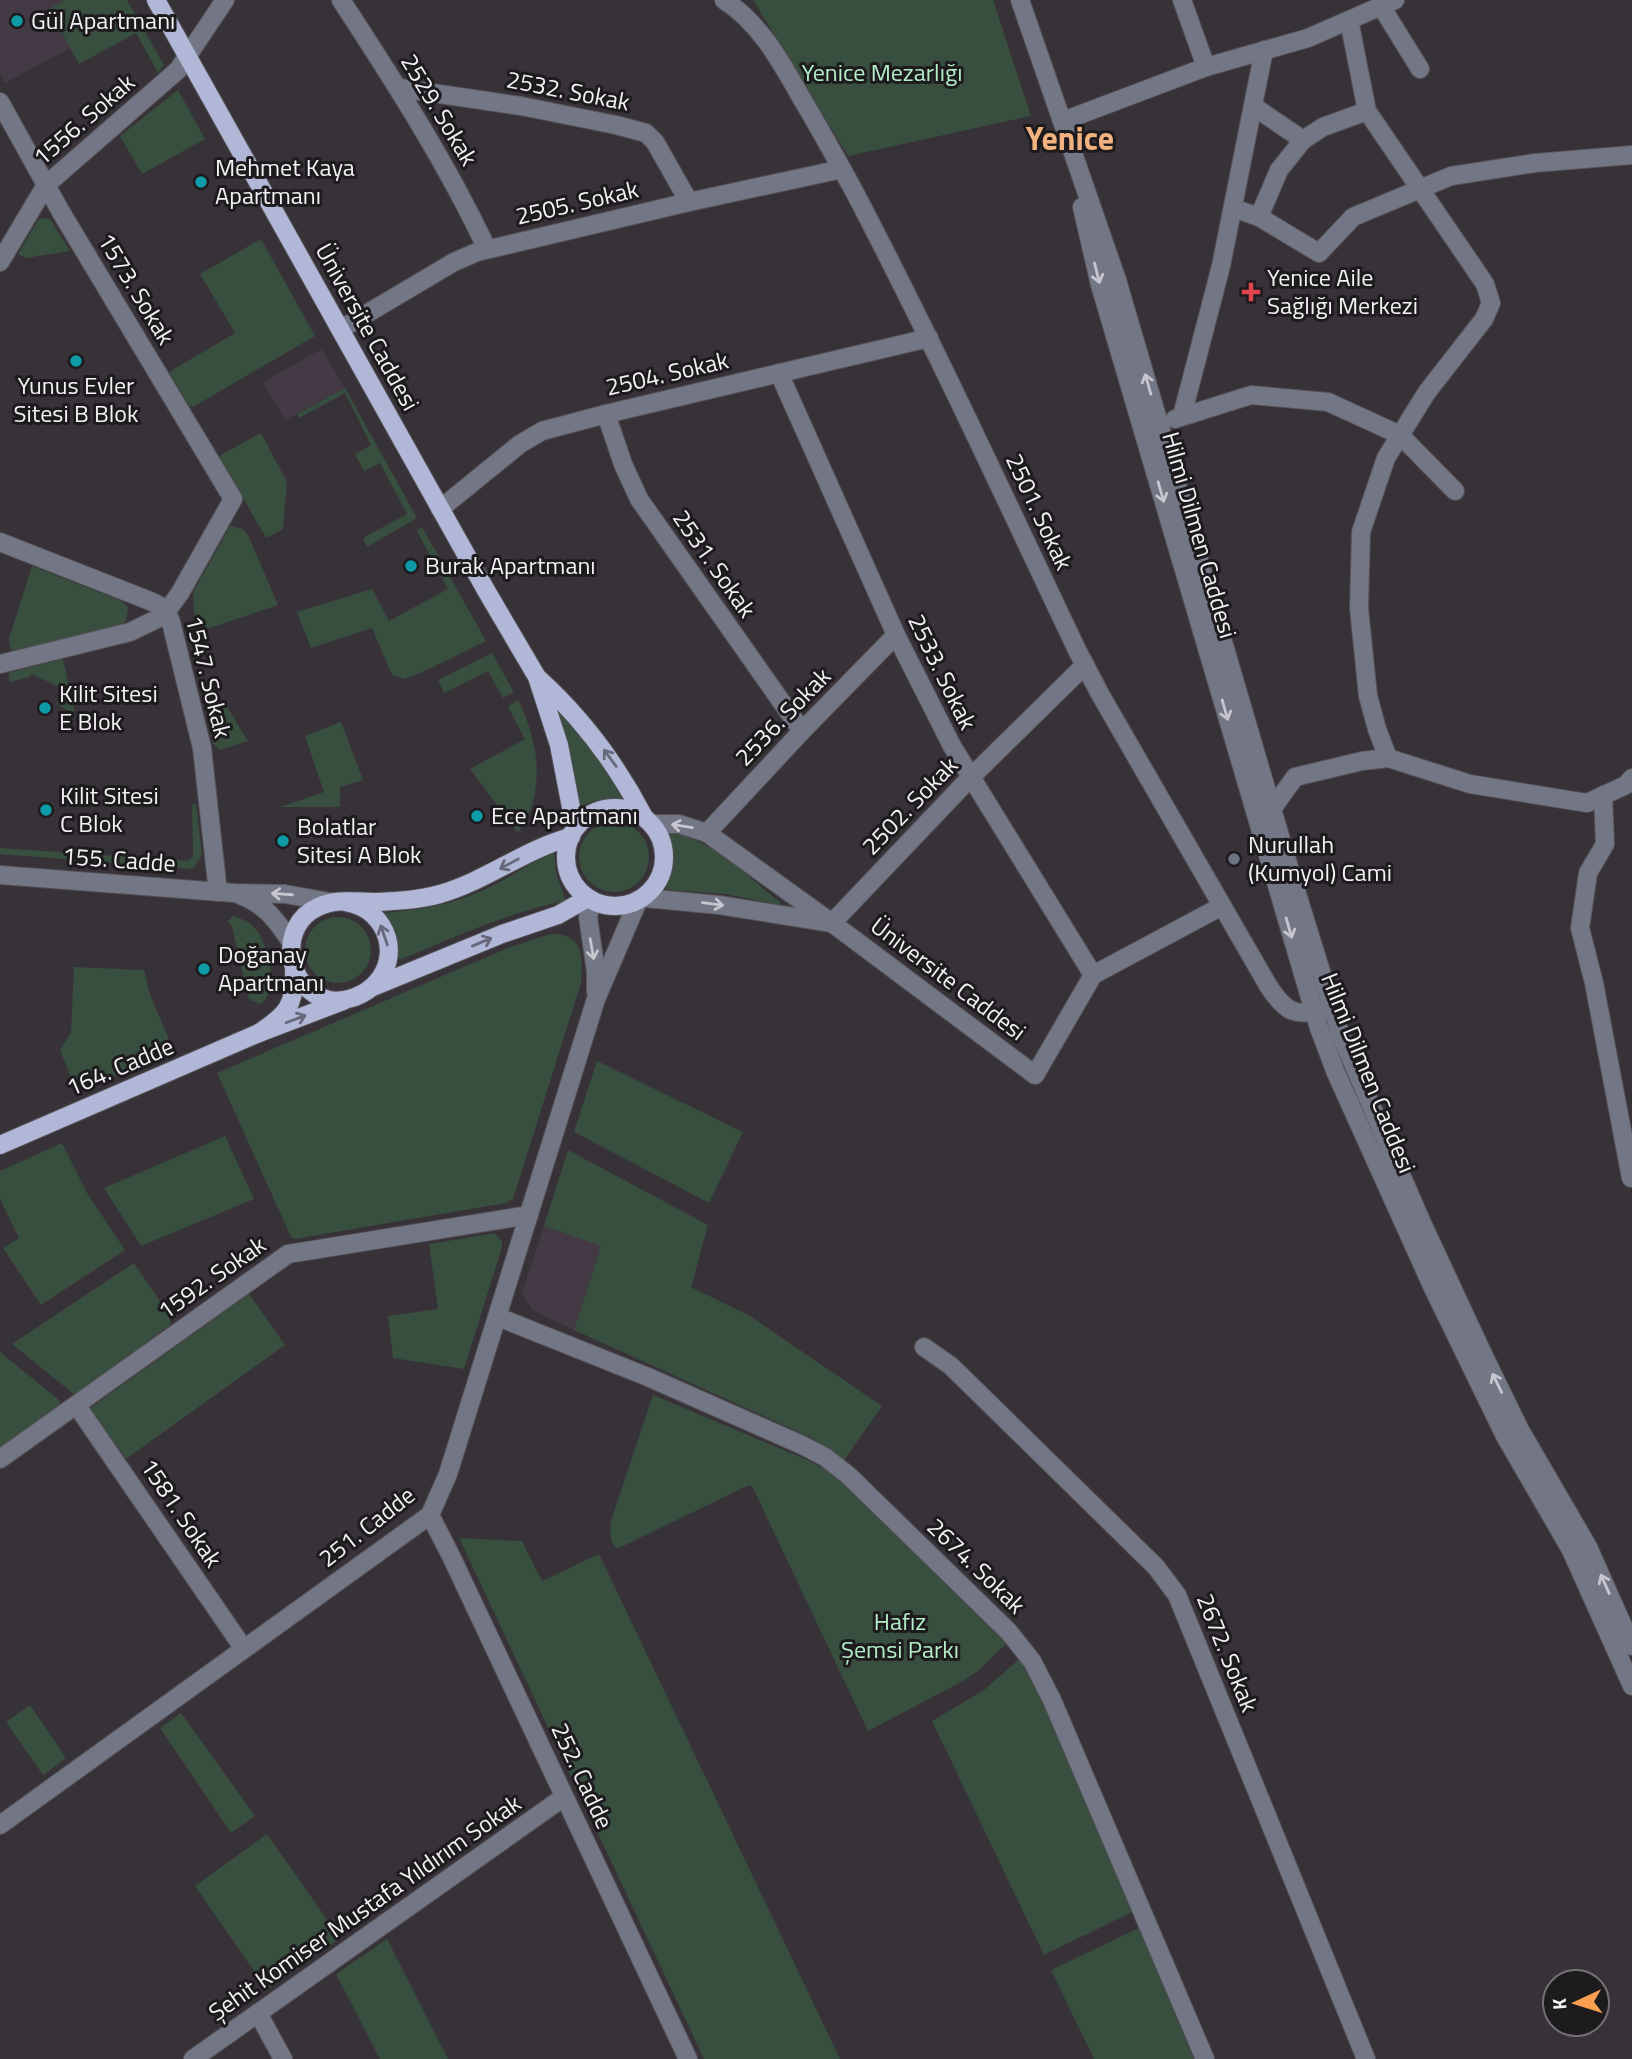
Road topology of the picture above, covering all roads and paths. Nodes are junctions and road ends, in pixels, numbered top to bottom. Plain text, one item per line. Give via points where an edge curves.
1 (156, 0) edge
2 (225, 0) edge
3 (341, 0) edge
4 (724, 0) edge
5 (1020, 0) edge
6 (1182, 0) edge
7 (1388, 3) edge
8 (1349, 20) junction
9 (1265, 50) junction
10 (188, 57) junction
11 (1206, 67) junction
12 (1420, 69) dead end
13 (399, 89) junction
14 (0, 102) edge
15 (1253, 106) junction
16 (1367, 111) junction
17 (1063, 121) junction
18 (1303, 140) junction
19 (1632, 155) edge
20 (1074, 158) junction
21 (842, 169) junction
22 (46, 184) junction
23 (1421, 190) junction
24 (689, 202) junction
25 (1233, 208) junction
26 (1259, 217) junction
27 (487, 249) junction
28 (0, 262) edge
29 (341, 329) junction
30 (929, 338) junction
31 (779, 373) junction
32 (606, 414) junction
33 (1182, 416) junction
34 (1159, 423) junction
35 (1400, 435) junction
36 (1455, 491) dead end
37 (440, 509) junction
38 (0, 542) edge
39 (167, 611) junction
40 (896, 635) junction
41 (0, 664) edge
42 (1085, 665) junction
43 (537, 677) junction
44 (802, 731) junction
45 (1388, 758) junction
46 (970, 778) junction
47 (1632, 778) edge
48 (1603, 796) junction
49 (1272, 809) junction
50 (648, 821) junction
51 (573, 833) junction
52 (707, 833) junction
53 (0, 875) edge
54 (225, 893) junction
55 (589, 899) junction
56 (642, 899) junction
57 (338, 902) junction
58 (1222, 906) junction
59 (832, 923) junction
60 (291, 942) junction
61 (294, 971) junction
62 (1093, 975) junction
63 (373, 987) junction
64 (596, 999) junction
65 (344, 1001) junction
66 (1322, 1009) junction
67 (259, 1033) junction
68 (0, 1145) edge
69 (1631, 1178) edge
70 (529, 1215) junction
71 (498, 1317) junction
72 (924, 1347) dead end
73 (77, 1406) junction
74 (0, 1460) edge
75 (430, 1515) junction
76 (1632, 1646) edge
77 (244, 1649) junction
78 (1632, 1686) edge
79 (565, 1797) junction
80 (0, 1825) edge
81 (258, 2013) junction
82 (193, 2059) edge
83 (283, 2059) edge
84 (688, 2059) edge
85 (1205, 2059) edge
86 (1366, 2059) edge

1 - 10 main road, Üniversite Caddesi
2 - 10 street, 1556. Sokak
3 - 13 street, 2529. Sokak
4 - 21 street, 2501. Sokak via 755,26 769,45
5 - 17 street, Hilmi Dilmen Caddesi
6 - 11 street
7 - 8 street
7 - 12 street
8 - 9 street
8 - 16 street
9 - 11 street
9 - 15 street
10 - 22 street, 1556. Sokak via 166,82
10 - 29 main road, Üniversite Caddesi
11 - 17 street
13 - 24 street, 2532. Sokak via 521,106 646,133
13 - 27 street, 2529. Sokak
14 - 22 street, 1573. Sokak
15 - 18 street
15 - 25 street
16 - 18 street via 1323,127
16 - 23 street
17 - 20 street, Hilmi Dilmen Caddesi
18 - 26 street via 1279,170
19 - 23 street via 1451,176
34 -> 20 street, Hilmi Dilmen Caddesi via 1117,280
20 -> 66 street, Hilmi Dilmen Caddesi via 1100,285
21 - 24 street, 2505. Sokak
21 - 30 street, 2501. Sokak
22 - 28 street, 1556. Sokak
22 - 39 street, 1573. Sokak via 233,499
23 - 26 street via 1353,217 1319,253
23 - 35 street via 1485,284 1491,303
24 - 27 street, 2505. Sokak
25 - 26 street
25 - 33 street
27 - 29 street, 2505. Sokak via 454,262
29 - 37 main road, Üniversite Caddesi
30 - 31 street, 2504. Sokak
30 - 42 street, 2501. Sokak
31 - 32 street, 2504. Sokak
31 - 40 street, 2533. Sokak
32 - 37 street, 2504. Sokak via 531,437
32 - 44 street, 2531. Sokak via 639,499
33 - 34 street
33 - 35 street via 1251,395 1328,402
34 - 49 street, Hilmi Dilmen Caddesi
35 - 36 street
35 - 45 street via 1386,458 1361,532 1359,608 1368,696
37 - 43 main road, Üniversite Caddesi
38 - 39 street, 1547. Sokak
39 - 41 street via 130,632
39 - 54 street, 1547. Sokak via 202,748
40 - 44 street, 2536. Sokak
40 - 46 street, 2533. Sokak
42 - 46 street, 2502. Sokak
42 - 58 street, 2501. Sokak
50 -> 43 main road, Üniversite Caddesi via 605,751
43 - 51 main road, Üniversite Caddesi via 558,745
44 - 52 street, 2536. Sokak
45 - 48 street via 1470,784 1587,803
45 - 49 street via 1295,777
46 - 59 street, 2502. Sokak
46 - 62 street, 2533. Sokak
47 - 48 street
48 - 69 street via 1605,844 1588,873 1580,928
49 - 66 street, Hilmi Dilmen Caddesi
50 - 51 main road via 635,812 609,808 584,819
52 -> 50 street, Üniversite Caddesi
50 - 56 main road via 657,831 665,859 659,880
51 - 55 main road via 567,867 571,880
51 -> 57 main road via 439,894 397,901
52 - 59 street, Üniversite Caddesi
53 - 54 street, 155. Cadde
57 -> 54 street, 155. Cadde via 285,894
54 - 60 street, 155. Cadde via 251,899 267,910
55 - 56 main road via 618,907
63 -> 55 main road
55 -> 64 street, 251. Cadde
56 -> 59 street, Üniversite Caddesi via 719,905
56 - 64 street, 251. Cadde
57 - 60 main road via 316,907 304,916
63 -> 57 main road via 388,959 383,927 359,906
58 - 62 street
58 - 66 street, 2501. Sokak via 1280,1003 1295,1012
59 - 62 street, Üniversite Caddesi via 1035,1075
60 - 61 main road
61 - 65 main road via 313,993
61 - 67 main road, 164. Cadde via 290,1006
63 - 65 main road
64 - 70 street, 251. Cadde
67 -> 65 main road, 164. Cadde
76 -> 66 street, Hilmi Dilmen Caddesi via 1588,1547 1520,1430 1482,1352 1359,1079
66 - 78 street, Hilmi Dilmen Caddesi via 1336,1073 1439,1301 1499,1424 1571,1550
67 - 68 main road, 164. Cadde
70 - 71 street, 251. Cadde
70 - 73 street, 1592. Sokak via 288,1254
71 - 75 street, 251. Cadde via 448,1474
71 - 85 street, 2674. Sokak via 648,1377 825,1457 1009,1632 1032,1661 1052,1700
72 - 86 street, 2672. Sokak via 971,1385 1156,1567 1177,1595
73 - 74 street, 1592. Sokak
73 - 77 street, 1581. Sokak
75 - 77 street, 251. Cadde
75 - 79 street, 252. Cadde
77 - 80 street, 251. Cadde
79 - 81 street, Şehit Komiser Mustafa Yıldırım Sokak
79 - 84 street, 252. Cadde
81 - 82 street, Şehit Komiser Mustafa Yıldırım Sokak
81 - 83 street

